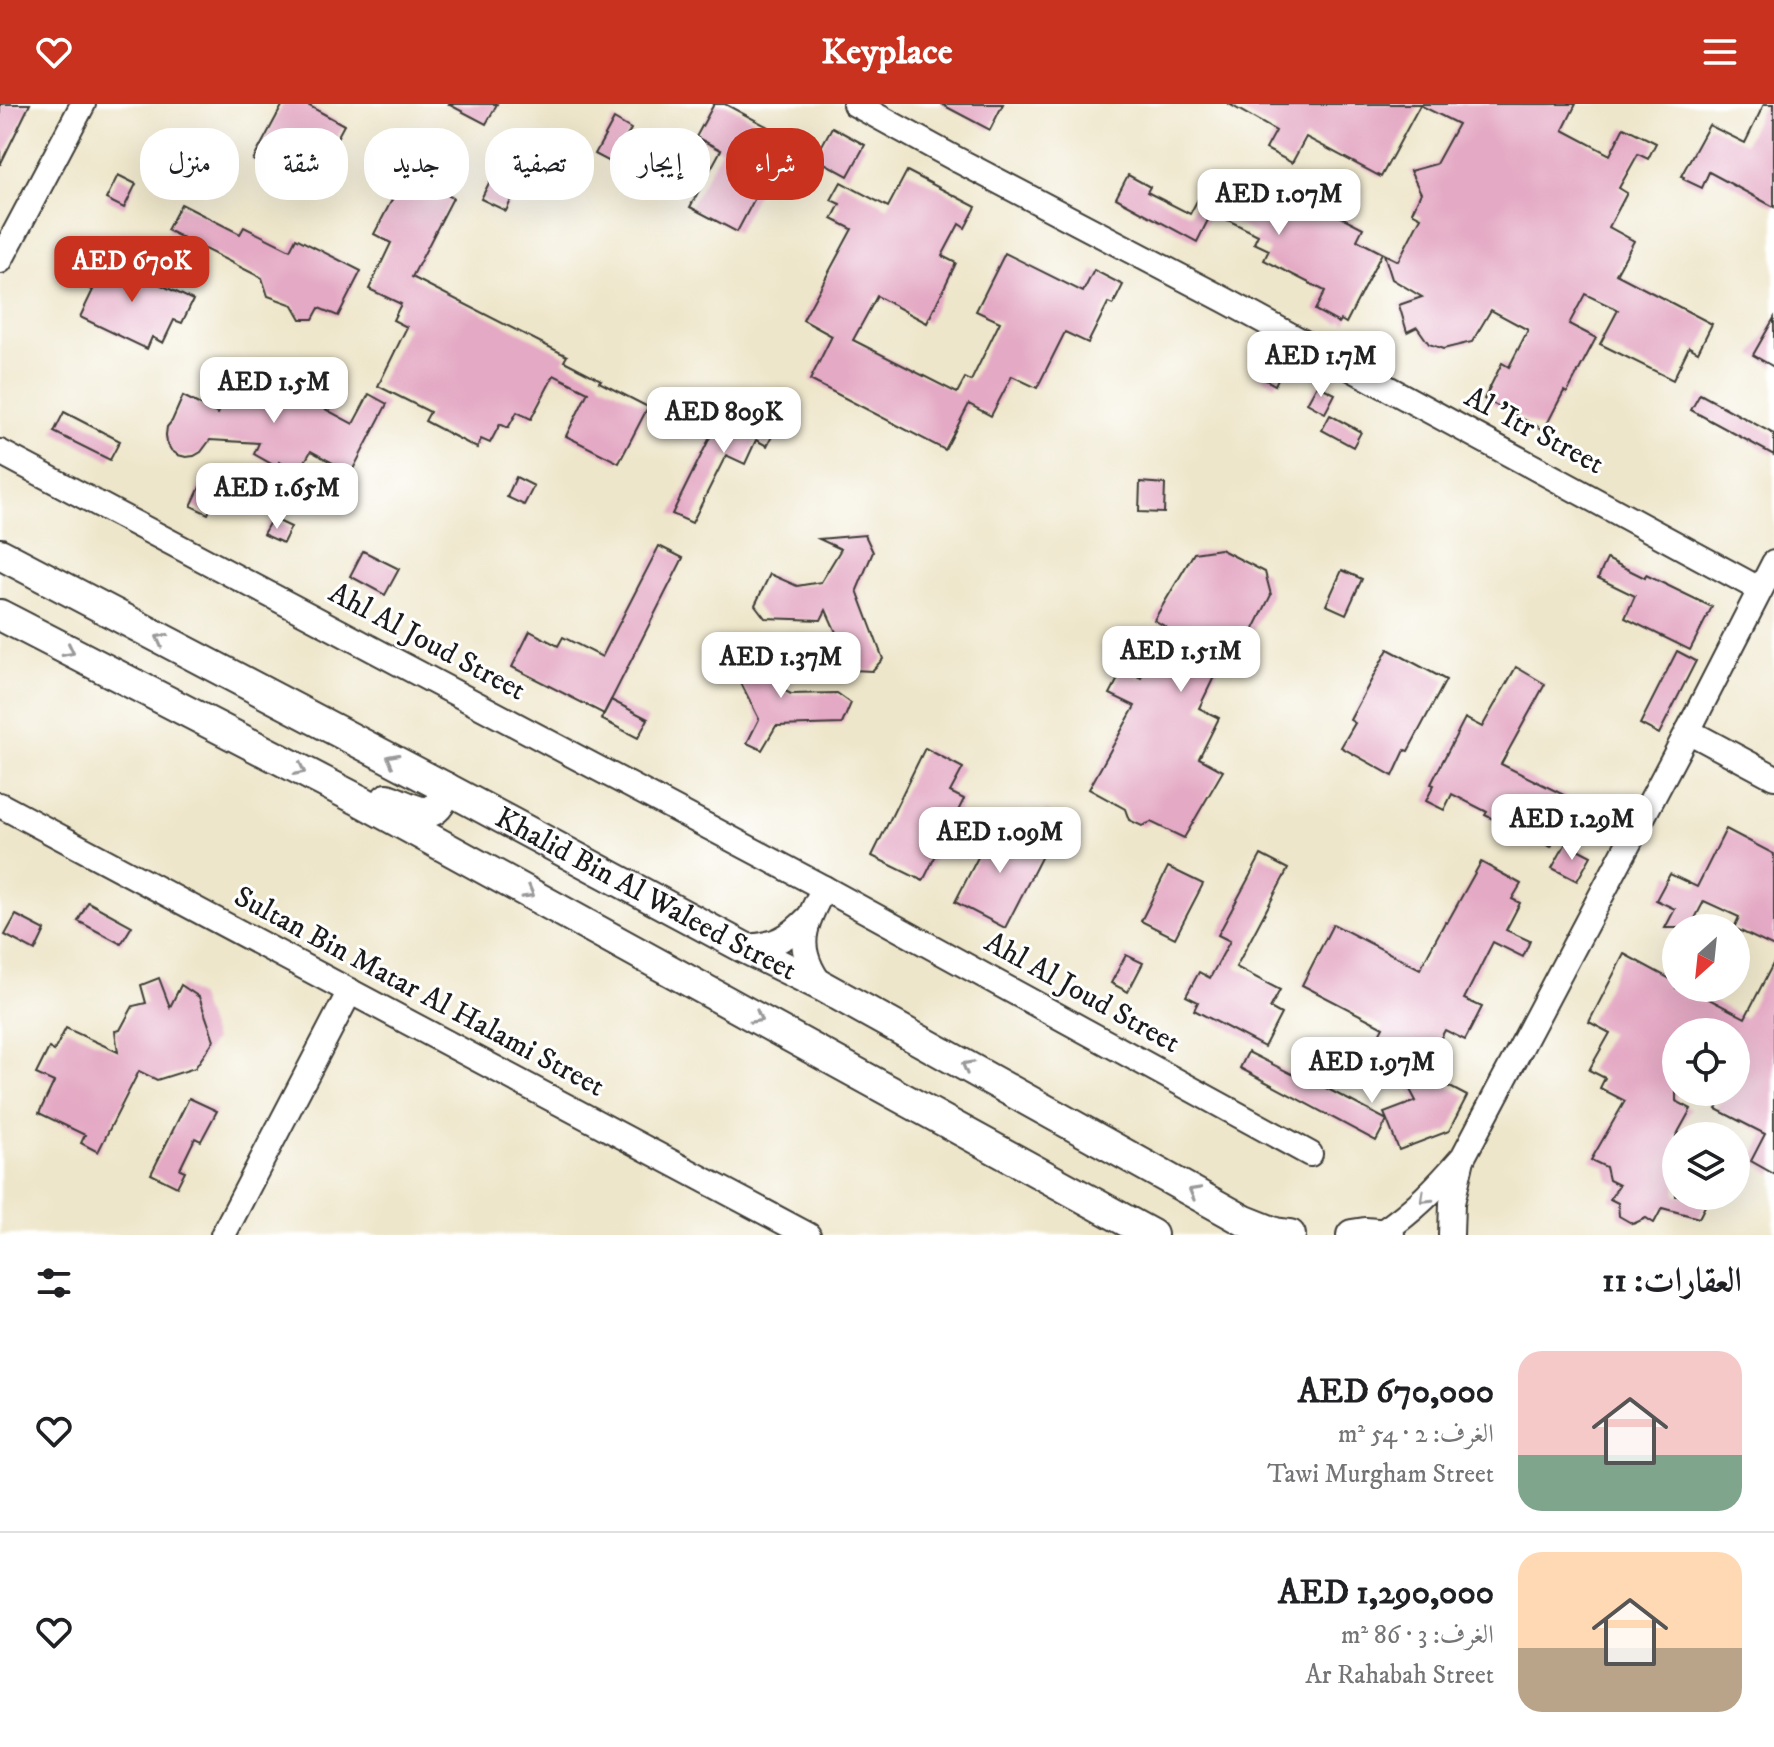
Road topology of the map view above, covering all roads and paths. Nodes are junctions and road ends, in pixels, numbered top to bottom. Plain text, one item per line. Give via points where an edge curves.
1 (83, 104) edge
2 (855, 104) edge
3 (0, 261) edge
4 (0, 452) edge
5 (0, 554) edge
6 (1774, 563) edge
7 (1759, 589) junction
8 (0, 615) edge
9 (1688, 731) junction
10 (1774, 777) edge
11 (446, 788) junction
12 (361, 801) junction
13 (0, 805) edge
14 (824, 888) junction
15 (808, 918) junction
16 (743, 947) junction
17 (822, 986) junction
18 (350, 991) junction
19 (1310, 1154) dead end
20 (1463, 1157) junction
21 (1374, 1234) edge
22 (223, 1235) edge
23 (808, 1235) edge
24 (1152, 1235) edge
25 (1290, 1235) edge
26 (1451, 1235) edge

1 - 3 street
2 - 7 street, Al 'Itr Street
4 - 14 street, Ahl Al Joud Street
11 -> 5 street, Khalid Bin Al Waleed Street
6 - 7 street
7 - 9 street
8 -> 12 street, Khalid Bin Al Waleed Street
9 - 10 street
9 - 20 street
11 - 12 street via 438,808 430,812 388,799
11 - 16 street, Khalid Bin Al Waleed Street
12 -> 24 street, Khalid Bin Al Waleed Street
13 - 18 street, Sultan Bin Matar Al Halami Street
14 - 15 street
14 - 19 street, Ahl Al Joud Street
15 - 16 street via 779,941
15 - 17 street via 804,947
16 - 17 street, Khalid Bin Al Waleed Street
25 -> 17 street, Khalid Bin Al Waleed Street via 1245,1221
18 - 22 street
18 - 23 street, Sultan Bin Matar Al Halami Street
20 -> 21 street via 1407,1215
20 - 26 street

